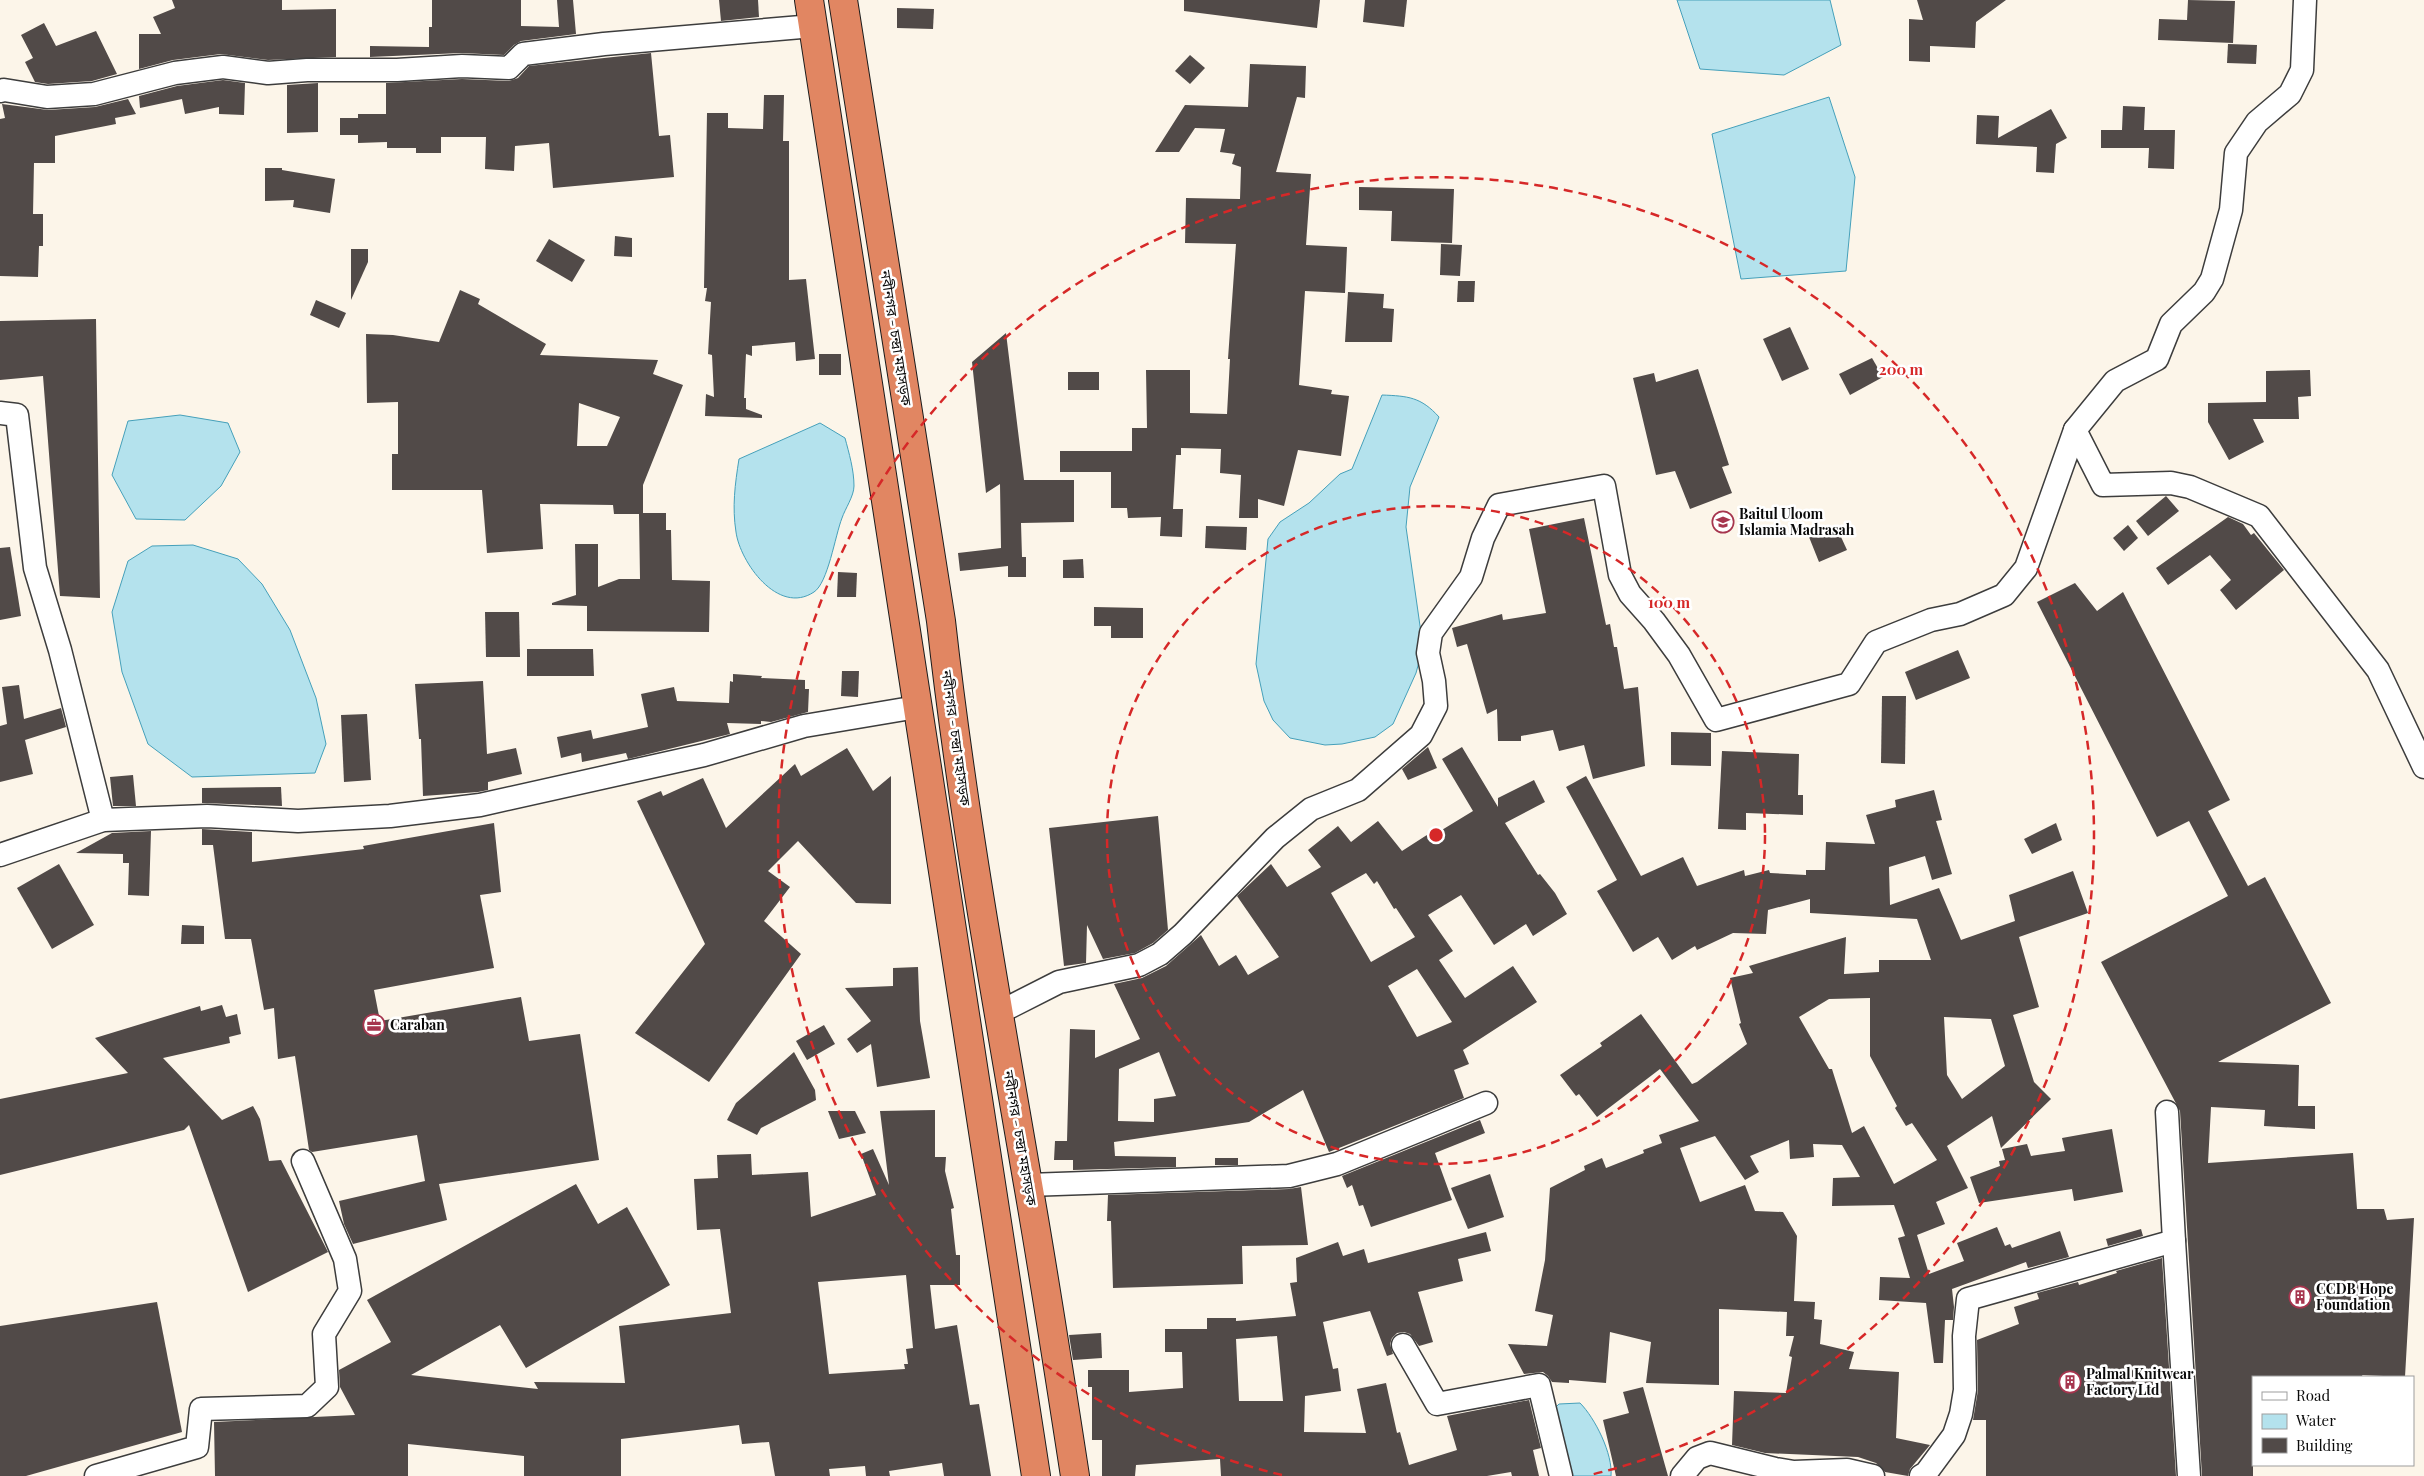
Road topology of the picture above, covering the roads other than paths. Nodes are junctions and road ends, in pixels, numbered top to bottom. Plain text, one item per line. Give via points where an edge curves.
1 (809, 0) edge
2 (843, 0) edge
3 (2305, 0) edge
4 (813, 26) junction
5 (0, 91) edge
6 (0, 413) edge
7 (2075, 430) junction
8 (917, 706) junction
9 (2424, 767) edge
10 (103, 820) junction
11 (0, 855) edge
12 (998, 1013) junction
13 (1486, 1103) dead end
14 (2167, 1112) dead end
15 (304, 1161) dead end
16 (1028, 1185) junction
17 (2174, 1241) junction
18 (1403, 1345) dead end
19 (96, 1476) edge
20 (1036, 1476) edge
21 (1075, 1476) edge
22 (1560, 1476) edge
23 (1682, 1476) edge
24 (1872, 1476) edge
25 (1921, 1476) edge
26 (2189, 1476) edge

1 - 4 highway
2 - 12 highway, নবীনগর - চন্দ্রা মহাসড়ক
3 - 7 street via 2302,70 2290,94 2257,122 2236,153 2231,210 2212,279 2204,292 2171,324 2157,359 2115,381
4 - 5 street via 523,54 509,68 462,66 268,73 223,67 175,72 94,94 47,97
4 - 8 highway
6 - 10 street via 17,416 35,568 60,650
7 - 9 street via 2102,485 2170,483 2190,487 2259,516 2378,670
7 - 12 street via 2026,568 2004,595 1960,614 1931,620 1876,642 1849,684 1716,720 1679,655 1630,594 1620,575 1604,486 1499,505 1483,538 1471,578 1431,633 1428,653 1436,706 1421,735 1358,790 1311,809 1275,838 1160,954 1139,965 1059,982
8 - 10 street via 804,726 704,755 480,805 390,816 298,821 207,816
8 - 20 highway
10 - 11 street
12 - 16 highway, নবীনগর - চন্দ্রা মহাসড়ক
13 - 16 street via 1337,1164 1288,1176
14 - 17 street
15 - 19 street via 345,1259 350,1291 324,1334 327,1387 307,1406 201,1410 197,1447
16 - 21 highway, নবীনগর - চন্দ্রা মহাসড়ক
17 - 25 street via 1968,1299 1964,1336 1965,1390 1961,1414 1954,1435
17 - 26 street
18 - 22 street via 1437,1404 1540,1386
23 - 24 street via 1698,1458 1710,1453 1794,1472 1847,1470

